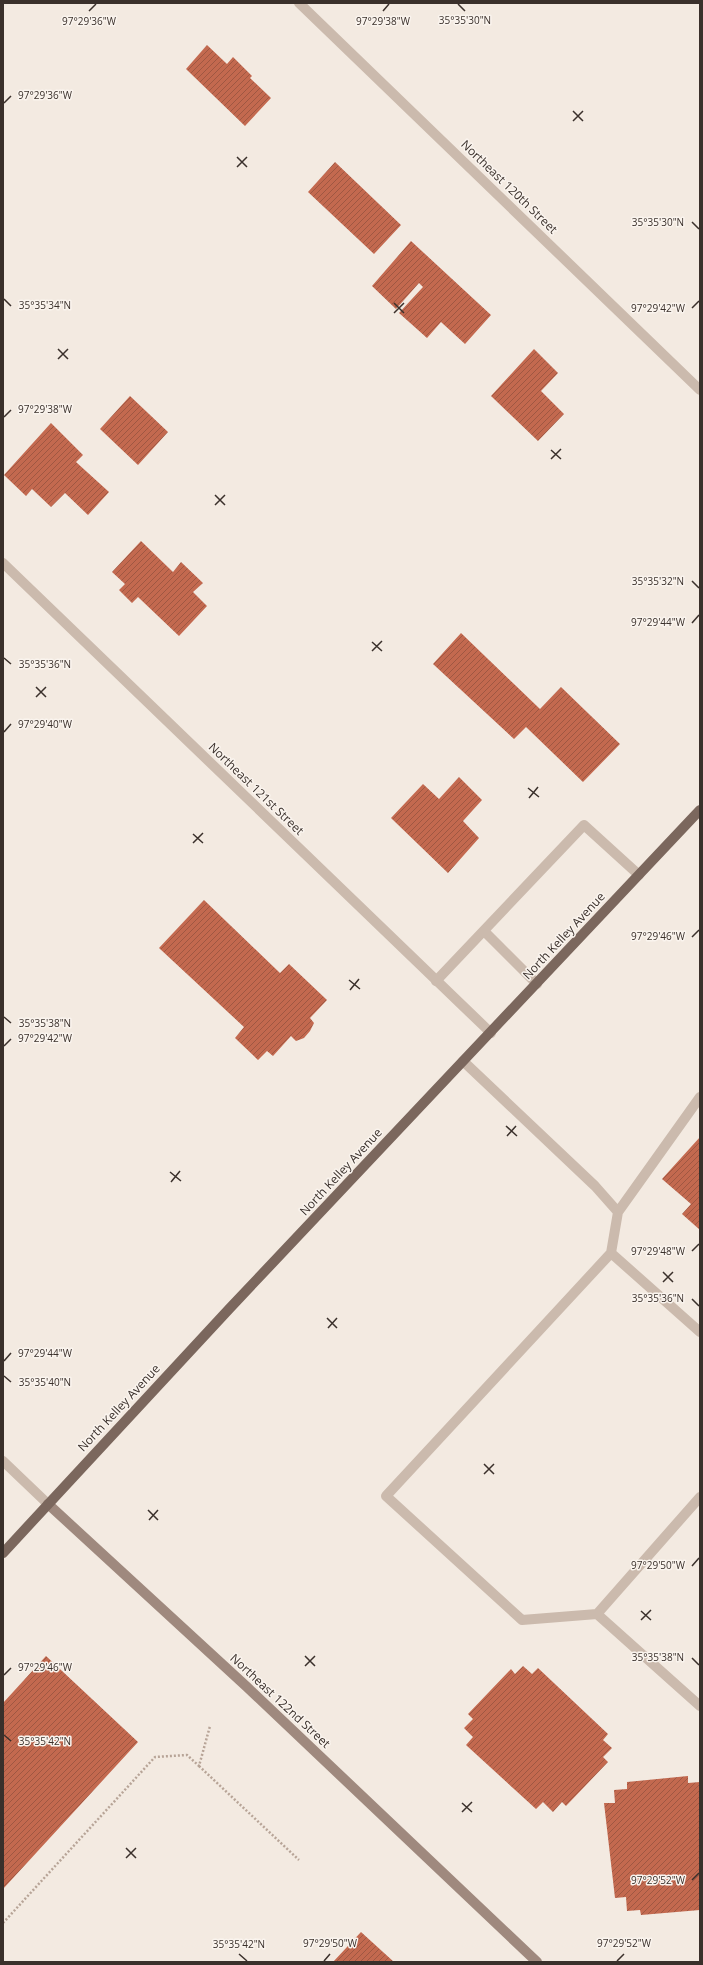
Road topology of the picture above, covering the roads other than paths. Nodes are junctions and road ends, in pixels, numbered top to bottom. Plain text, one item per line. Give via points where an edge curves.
1 (299, 3) edge
2 (700, 390) edge
3 (3, 563) edge
4 (700, 810) edge
5 (639, 875) junction
6 (484, 931) junction
7 (436, 981) junction
8 (537, 984) junction
9 (491, 1033) junction
10 (463, 1061) junction
11 (700, 1097) edge
12 (618, 1212) junction
13 (611, 1254) junction
14 (700, 1332) edge
15 (3, 1461) edge
16 (700, 1497) edge
17 (48, 1504) junction
18 (3, 1553) edge
19 (597, 1614) junction
20 (700, 1706) edge
21 (537, 1962) edge

1 - 2 street, Northeast 120th Street
3 - 7 street, Northeast 121st Street
4 - 5 main road, North Kelley Avenue
5 - 6 street via 584,825
5 - 8 main road, North Kelley Avenue
6 - 7 street
6 - 8 street
7 - 9 street, Northeast 121st Street
8 - 9 main road, North Kelley Avenue
9 - 10 main road, North Kelley Avenue
10 - 12 street via 595,1186
10 - 17 main road, North Kelley Avenue
11 - 12 street
12 - 13 street
13 - 14 street
13 - 19 street via 386,1496 522,1620
15 - 17 street, Northeast 122nd Street
16 - 19 street
17 - 18 main road, North Kelley Avenue
17 - 21 main road, Northeast 122nd Street
19 - 20 street

